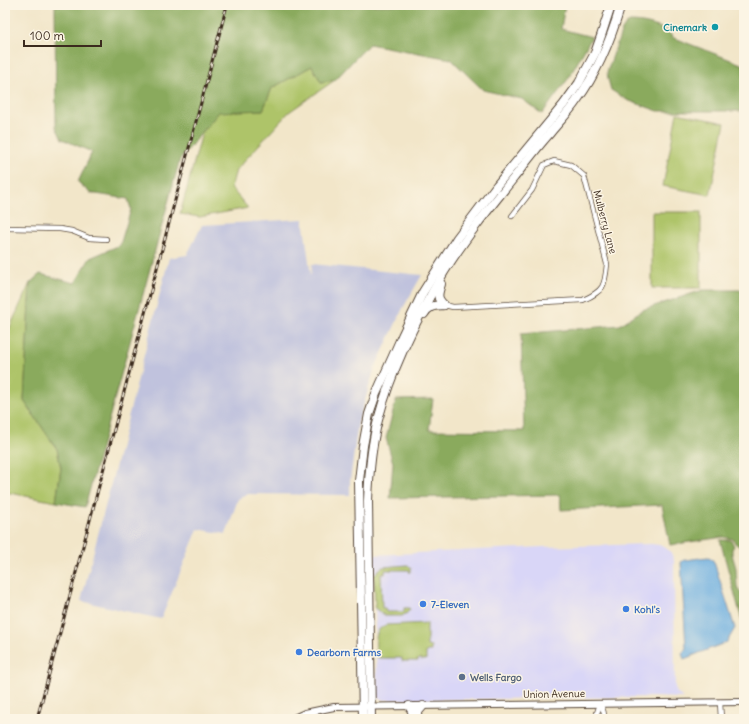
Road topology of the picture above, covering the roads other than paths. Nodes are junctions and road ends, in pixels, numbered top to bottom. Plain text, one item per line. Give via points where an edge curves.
1 (611, 5) edge
2 (621, 5) edge
3 (512, 216) dead end
4 (5, 228) edge
5 (106, 239) dead end
6 (445, 272) junction
7 (444, 305) junction
8 (411, 330) junction
9 (720, 702) junction
10 (744, 702) edge
11 (600, 704) junction
12 (367, 706) junction
13 (409, 706) junction
14 (423, 706) junction
15 (292, 719) edge
16 (363, 719) edge
17 (371, 719) edge
18 (413, 719) edge
19 (597, 719) edge
20 (604, 719) edge
21 (721, 719) edge

1 - 12 highway via 595,53 579,83 457,238 423,292 369,414 359,481
2 - 6 highway via 612,35 584,91 506,187
3 - 7 street, Mulberry Lane via 532,190 544,165 554,161 571,164 584,176 607,264 604,284 599,291 583,300 454,307
4 - 5 street via 60,229 89,238
6 - 7 highway via 438,296
6 - 8 highway
7 - 8 highway via 428,309
8 - 12 highway via 390,379 370,462
9 - 10 street, Union Avenue
9 - 11 street, Union Avenue
9 - 21 street
11 - 14 street, Union Avenue
11 - 19 street
11 - 20 street
12 - 13 street, Union Avenue
12 - 15 street, Union Avenue via 322,709
12 - 16 highway
12 - 17 highway
13 - 14 street, Union Avenue
13 - 18 highway
14 - 18 highway

